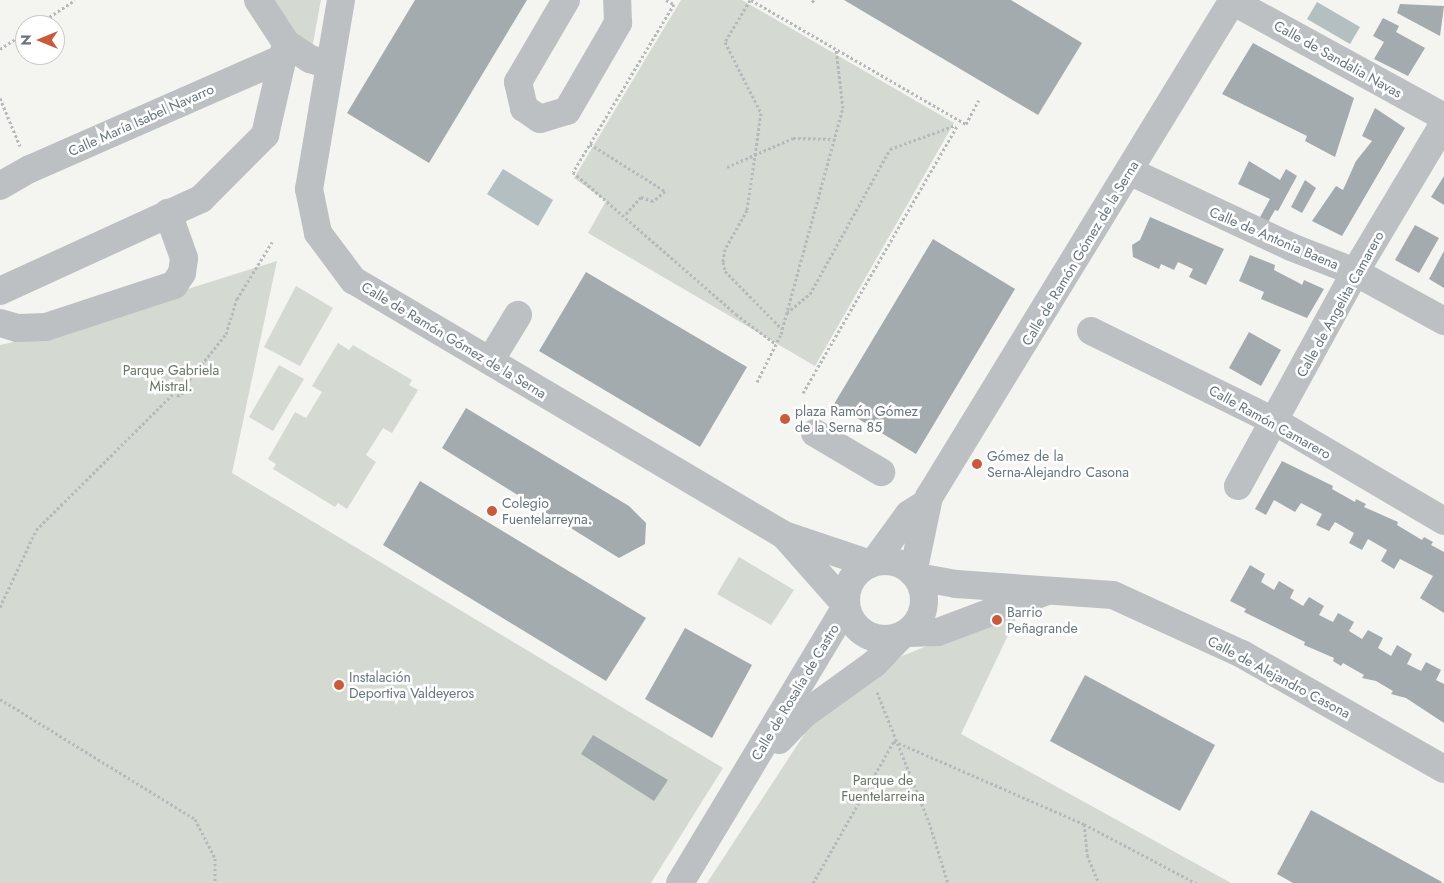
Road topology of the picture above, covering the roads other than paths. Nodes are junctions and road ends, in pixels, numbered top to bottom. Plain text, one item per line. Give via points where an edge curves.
1 (258, 0) edge
2 (341, 0) edge
3 (566, 0) edge
4 (617, 0) edge
5 (1232, 1) edge
6 (285, 50) junction
7 (330, 65) junction
8 (1444, 117) edge
9 (1444, 123) edge
10 (1130, 171) junction
11 (0, 186) edge
12 (168, 213) junction
13 (1355, 272) junction
14 (0, 291) edge
15 (518, 315) dead end
16 (1444, 322) edge
17 (0, 323) edge
18 (1092, 331) dead end
19 (490, 361) junction
20 (1276, 422) junction
21 (815, 433) dead end
22 (882, 472) dead end
23 (1238, 486) dead end
24 (925, 504) junction
25 (1444, 520) edge
26 (784, 535) junction
27 (872, 563) junction
28 (915, 575) junction
29 (1050, 590) junction
30 (846, 605) junction
31 (904, 635) junction
32 (1444, 769) edge
33 (743, 778) junction
34 (680, 883) edge

1 - 6 street
2 - 7 street, Calle de Ramón Gómez de la Serna
3 - 4 street via 518,82 524,108 540,119 567,112 618,23 621,11
5 - 8 street, Calle de Sandalia Navas
5 - 10 street, Calle de Ramón Gómez de la Serna
6 - 7 street
6 - 11 street, Calle María Isabel Navarro
6 - 12 street via 266,135 200,199
7 - 19 street, Calle de Ramón Gómez de la Serna via 309,189 318,233 353,280
9 - 13 street, Calle de Angelita Camarero
10 - 13 street, Calle de Antonia Baena via 1292,247
10 - 24 street, Calle de Ramón Gómez de la Serna
12 - 14 street
12 - 17 street via 184,258 182,273 174,285 46,327 18,328
13 - 16 street, Calle de Antonia Baena
13 - 20 street, Calle de Angelita Camarero
15 - 19 street
18 - 20 street, Calle Ramón Camarero
19 - 26 street, Calle de Ramón Gómez de la Serna
20 - 23 street, Calle de Angelita Camarero
20 - 25 street, Calle Ramón Camarero
21 - 22 street
24 - 27 street, Calle de Ramón Gómez de la Serna via 909,514
24 - 28 street, Calle de Ramón Gómez de la Serna
26 - 27 street, Calle de Ramón Gómez de la Serna
26 - 30 street, Calle de Ramón Gómez de la Serna
27 - 28 street via 895,562
27 - 30 street via 852,578
28 - 29 street, Calle de Alejandro Casona via 956,584
28 - 31 street via 924,605 918,621
29 - 31 street, Calle de Alejandro Casona via 938,632
29 - 32 street, Calle de Alejandro Casona via 1113,596 1165,619 1242,654
30 - 31 street via 851,620 866,634 886,640
30 - 33 street, Calle de Rosalía de Castro
31 - 33 street, Calle de Rosalía de Castro via 874,664 803,715
33 - 34 street, Calle de Rosalía de Castro

